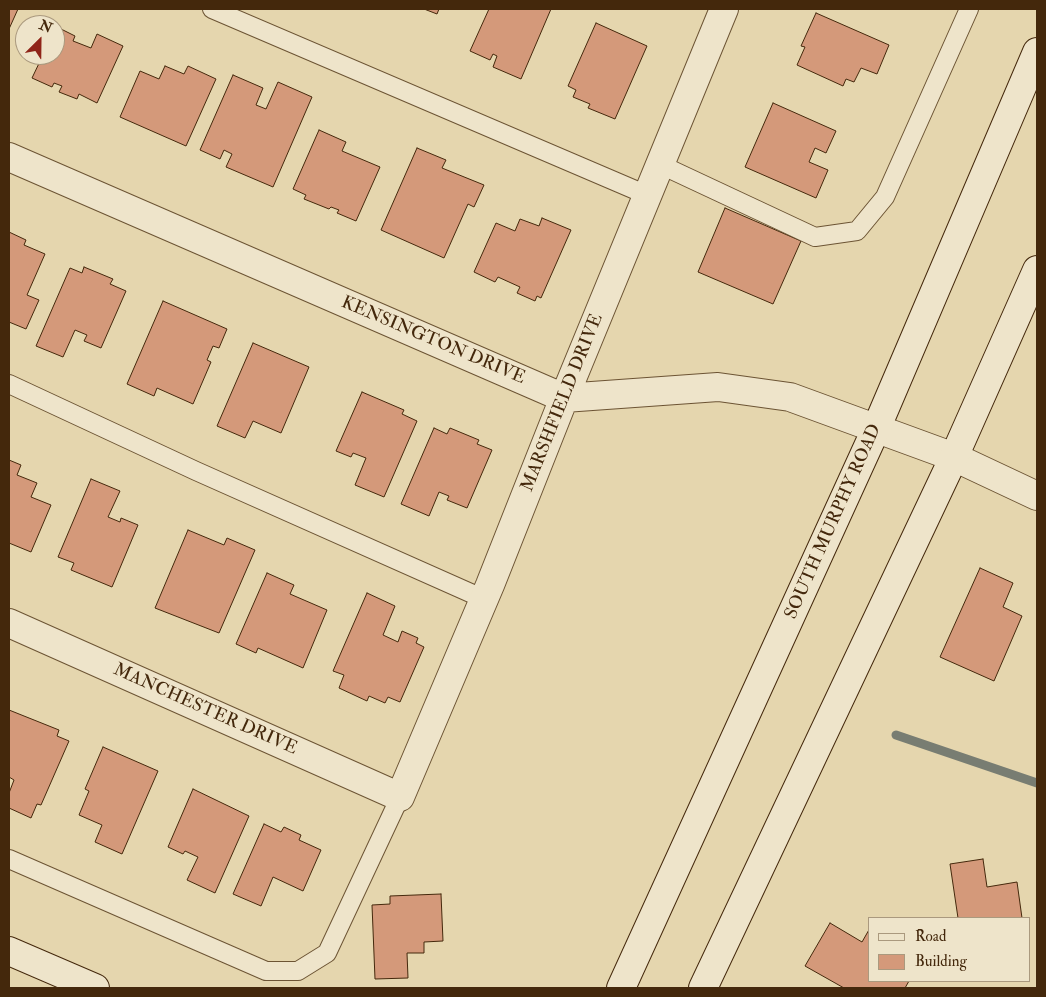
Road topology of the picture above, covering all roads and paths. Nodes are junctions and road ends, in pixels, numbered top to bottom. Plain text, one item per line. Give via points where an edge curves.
1 (212, 9) edge
2 (724, 9) edge
3 (969, 9) edge
4 (1037, 52) edge
5 (9, 157) edge
6 (659, 164) junction
7 (647, 195) junction
8 (1037, 270) edge
9 (9, 384) edge
10 (564, 398) junction
11 (876, 429) junction
12 (954, 457) junction
13 (1037, 496) edge
14 (484, 599) junction
15 (9, 624) edge
16 (400, 797) junction
17 (9, 859) edge
18 (9, 951) edge
19 (95, 988) edge
20 (621, 988) edge
21 (703, 988) edge

1 - 7 lane
2 - 6 street, MARSHFIELD DRIVE
3 - 6 lane via 884,197 857,231 815,237
4 - 11 street, SOUTH MURPHY ROAD
5 - 10 street, KENSINGTON DRIVE
6 - 7 street, MARSHFIELD DRIVE
7 - 10 street, MARSHFIELD DRIVE
8 - 12 street
9 - 14 lane
10 - 11 street, KENSINGTON DRIVE via 718,387 790,398
10 - 14 street, MARSHFIELD DRIVE
11 - 12 street, KENSINGTON DRIVE
11 - 20 street, SOUTH MURPHY ROAD
12 - 13 street, KENSINGTON DRIVE
12 - 21 street
14 - 16 street, MARSHFIELD DRIVE
15 - 16 street, MANCHESTER DRIVE
16 - 17 lane via 327,953 298,971 266,971
18 - 19 street

